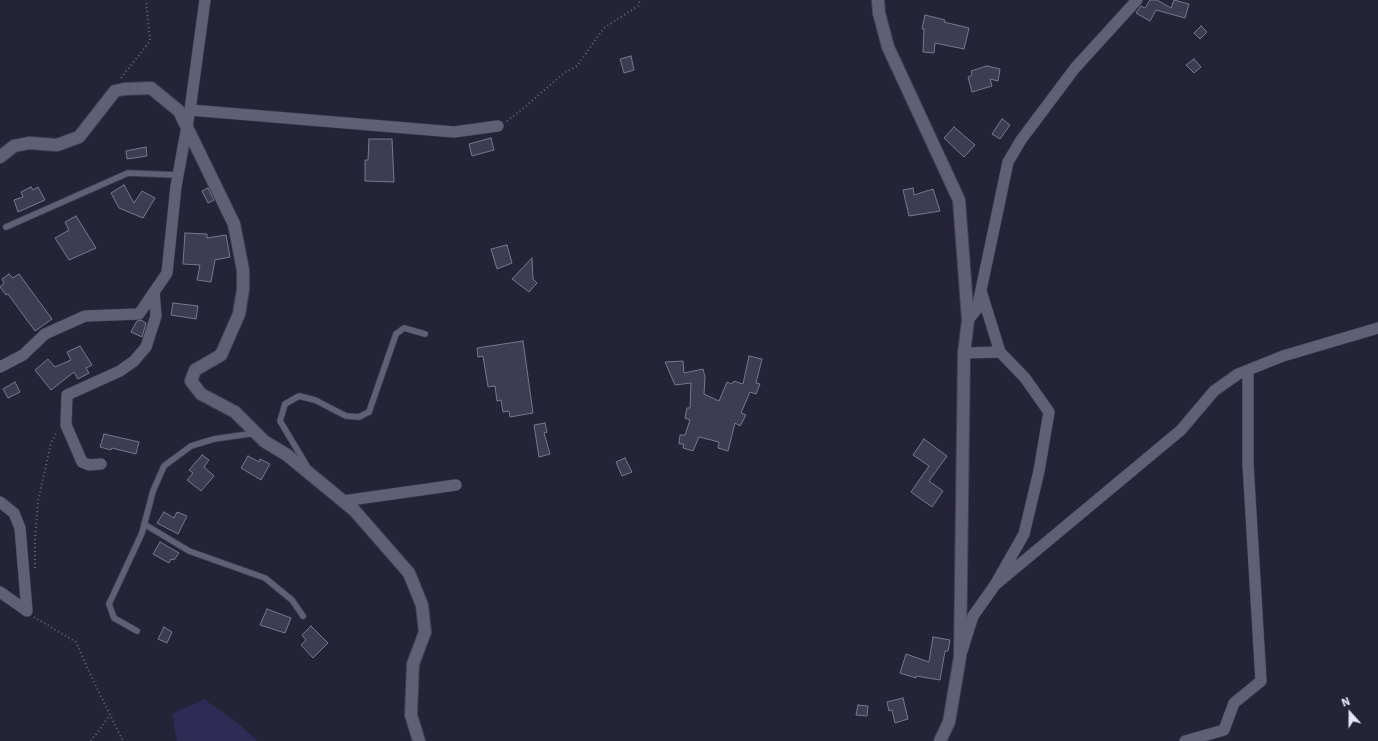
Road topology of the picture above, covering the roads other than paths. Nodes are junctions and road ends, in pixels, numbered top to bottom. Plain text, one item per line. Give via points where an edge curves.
1 (205, 0) edge
2 (878, 0) edge
3 (1137, 0) edge
4 (190, 110) junction
5 (498, 126) road end
6 (187, 128) junction
7 (0, 158) edge
8 (178, 175) junction
9 (6, 227) dead end
10 (981, 291) junction
11 (154, 292) junction
12 (968, 320) junction
13 (1378, 328) edge
14 (425, 334) dead end
15 (1000, 352) junction
16 (964, 353) junction
17 (0, 367) edge
18 (1248, 370) junction
19 (256, 433) junction
20 (101, 464) dead end
21 (315, 478) junction
22 (456, 485) dead end
23 (343, 501) junction
24 (0, 502) edge
25 (144, 524) junction
26 (995, 585) junction
27 (0, 592) edge
28 (303, 616) dead end
29 (137, 631) dead end
30 (960, 658) junction
31 (419, 741) edge
32 (940, 741) edge
33 (1185, 741) edge

1 - 4 street
2 - 12 street via 888,47 959,200
3 - 10 street via 1075,68 1021,140 1008,162
4 - 5 street via 454,132
4 - 6 street
6 - 7 street via 179,111 151,88 124,89 115,91 79,137 57,145 29,143 14,146
6 - 8 street
6 - 19 street via 234,224 244,270 239,314 221,355 195,370 191,381 201,394 235,412
8 - 9 lane via 128,173
8 - 11 street via 167,273
10 - 12 street via 977,310
10 - 15 street
11 - 17 street via 139,314 85,316 45,334 22,355
11 - 20 street via 156,316 146,347 134,361 120,371 67,395 66,425 82,462 89,465
12 - 16 street
13 - 18 street via 1283,356
14 - 21 lane via 404,328 396,334 369,412 359,417 346,416 315,400 300,396 285,404 280,421
15 - 16 street
15 - 26 street via 1026,378 1049,412 1039,471 1024,534
16 - 30 street
18 - 26 street via 1238,374 1214,392 1181,430
18 - 33 street via 1248,464 1261,681 1234,703 1224,730
19 - 21 street
19 - 25 lane via 214,439 191,446 164,466
21 - 23 street
22 - 23 street
23 - 31 street via 410,573 422,605 425,632 413,664 411,715
24 - 27 street via 14,513 20,528 32,611
25 - 28 lane via 189,551 265,578 292,600
25 - 29 lane via 109,604 114,618
26 - 30 street via 973,616
30 - 32 street via 949,722

